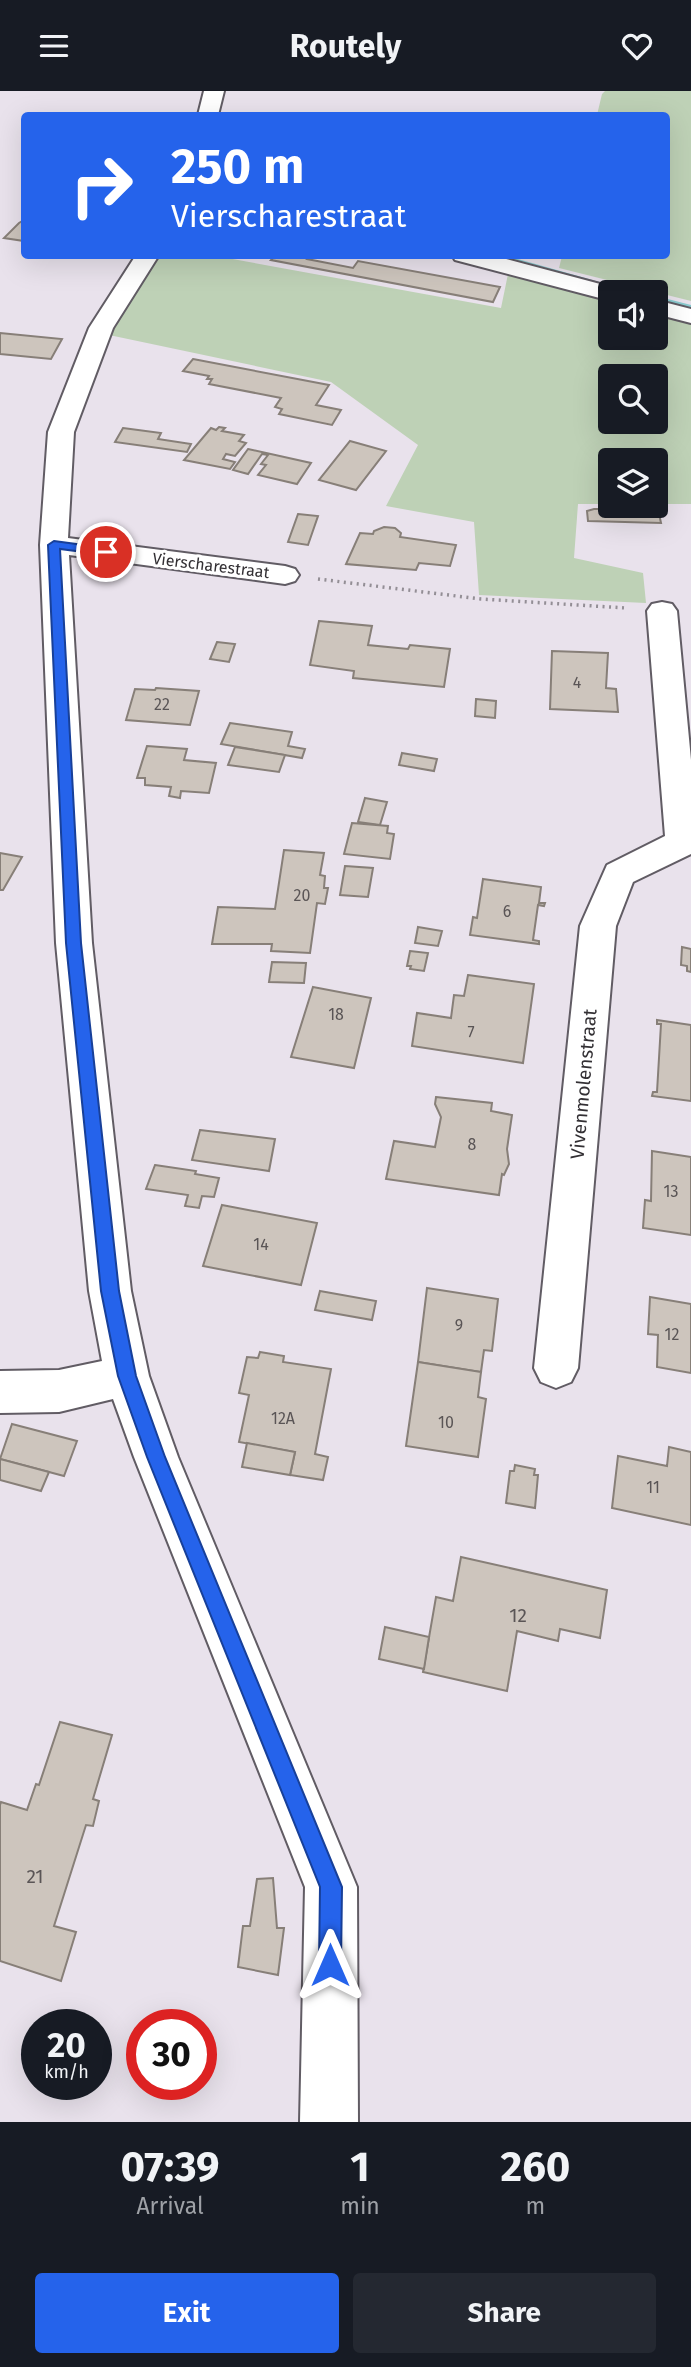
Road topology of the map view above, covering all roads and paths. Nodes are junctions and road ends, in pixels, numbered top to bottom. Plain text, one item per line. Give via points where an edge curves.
1 (214, 91) edge
2 (209, 112) edge
3 (145, 259) edge
4 (478, 259) edge
5 (598, 291) edge
6 (668, 310) edge
7 (691, 316) edge
8 (54, 545) junction
9 (285, 575) joint
10 (662, 611) joint
11 (686, 842) edge
12 (556, 1368) dead end
13 (127, 1376) junction
14 (0, 1392) edge
15 (329, 2122) edge

1 - 2 street
3 - 8 street via 101,328 61,432
4 - 5 street
6 - 7 street
8 - 9 street, Vierscharestraat
8 - 13 street via 74,943 110,1291
9 - 10 path via 481,599
10 - 11 street, Vivenmolenstraat
11 - 12 street, Vivenmolenstraat via 619,874 598,926
13 - 14 street via 59,1391
13 - 15 street via 331,1887

